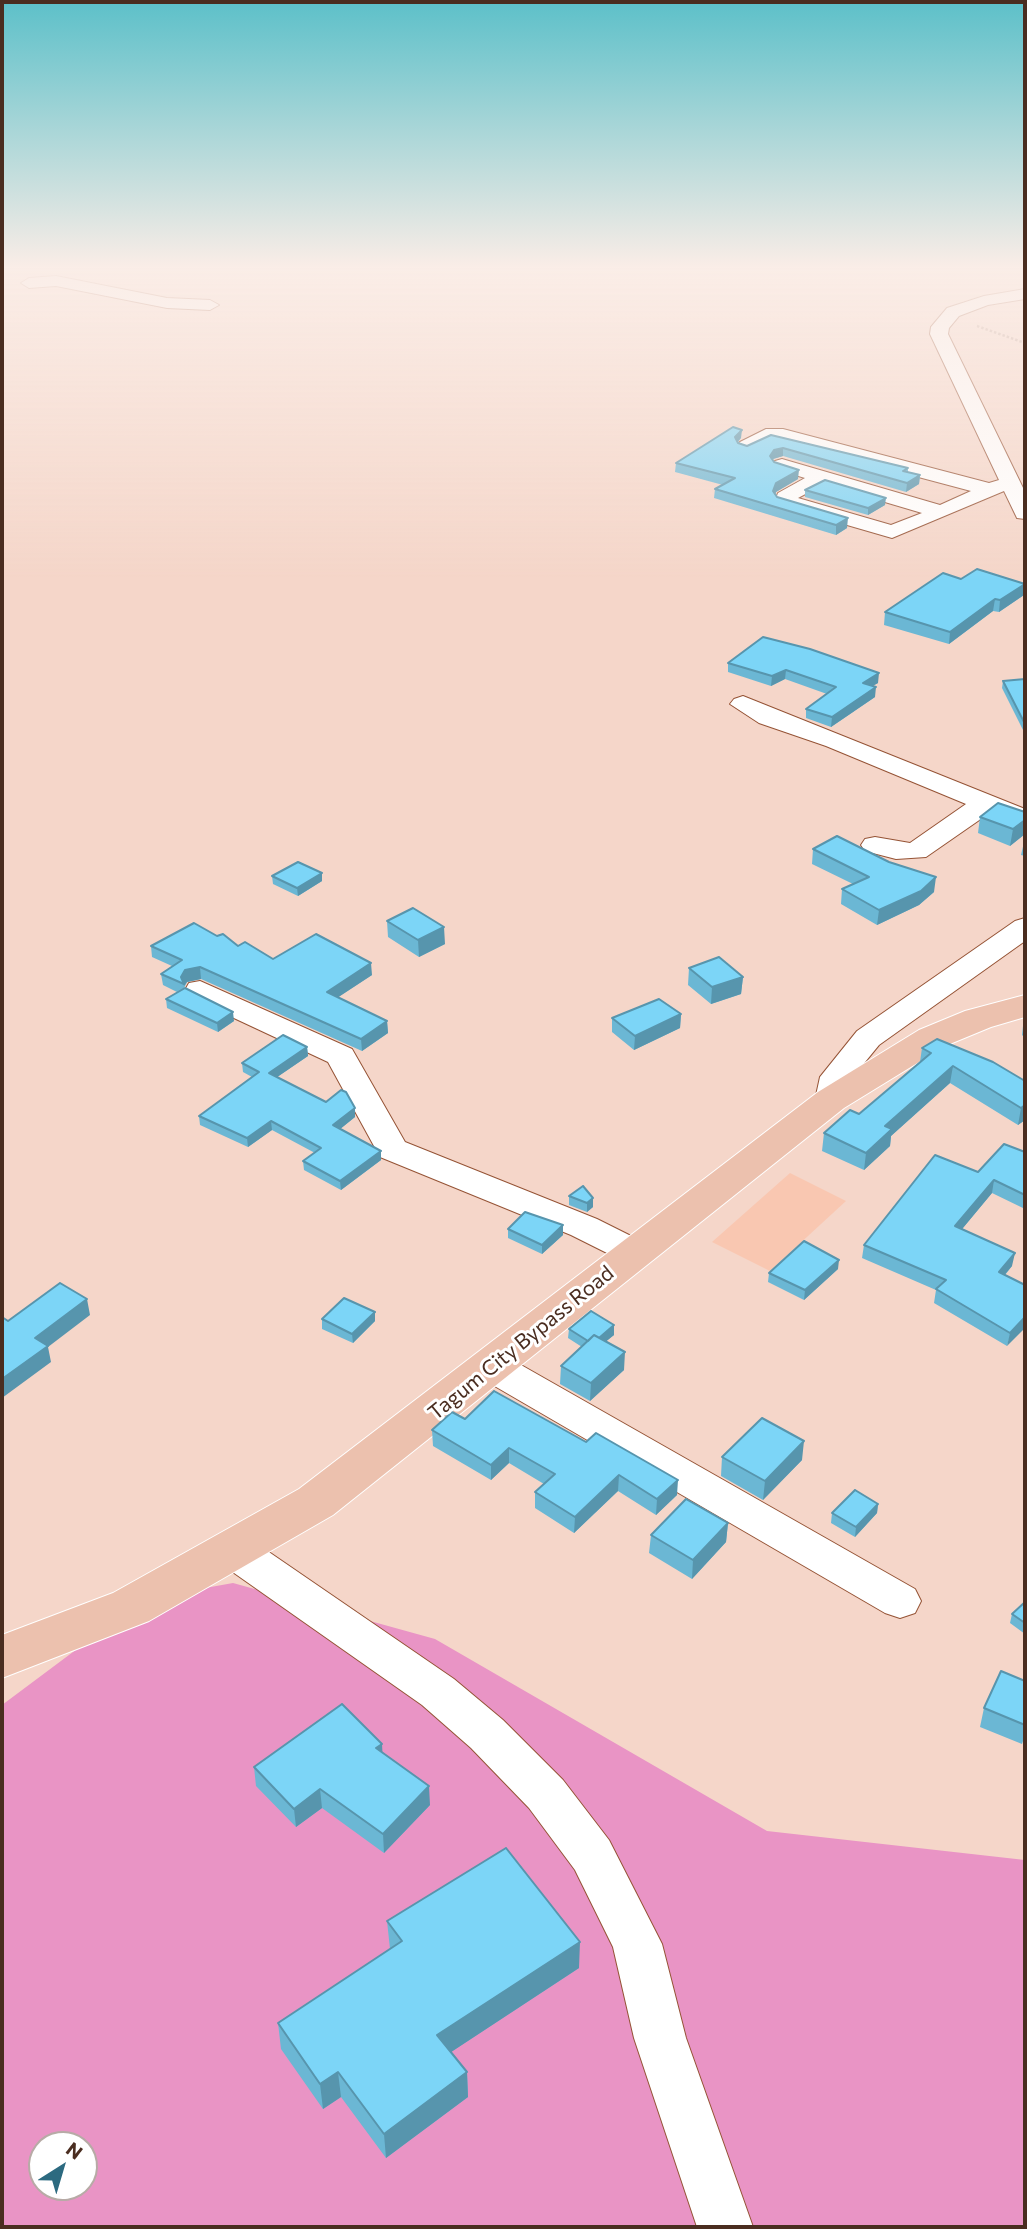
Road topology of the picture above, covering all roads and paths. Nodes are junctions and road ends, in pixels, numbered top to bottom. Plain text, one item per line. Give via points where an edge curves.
1 (953, 371) edge
2 (747, 446) edge
3 (782, 466) edge
4 (822, 477) junction
5 (999, 486) junction
6 (942, 512) junction
7 (1025, 513) edge
8 (743, 704) dead end
9 (984, 804) junction
10 (1025, 819) edge
11 (875, 845) dead end
12 (1025, 927) edge
13 (200, 990) dead end
14 (1025, 1006) edge
15 (831, 1100) junction
16 (634, 1252) junction
17 (493, 1367) junction
18 (232, 1549) junction
19 (900, 1601) dead end
20 (2, 1657) edge
21 (725, 2227) edge

1 - 5 street
2 - 5 street via 765,435 783,435
3 - 4 street
4 - 6 street
4 - 6 street via 785,501 892,532
5 - 6 street
5 - 7 street
8 - 9 street
9 - 10 street
9 - 11 street via 916,851
12 - 15 street via 868,1038 836,1077
13 - 16 street via 341,1056 392,1149
14 - 15 main road, Tagum City Bypass Road via 978,1018 932,1038
15 - 16 main road, Tagum City Bypass Road
16 - 17 main road, Tagum City Bypass Road
17 - 18 main road, Tagum City Bypass Road via 316,1502
17 - 19 street
18 - 20 main road, Tagum City Bypass Road via 131,1607
18 - 21 street via 438,1692 546,1794 592,1855 637,1944 660,2038

